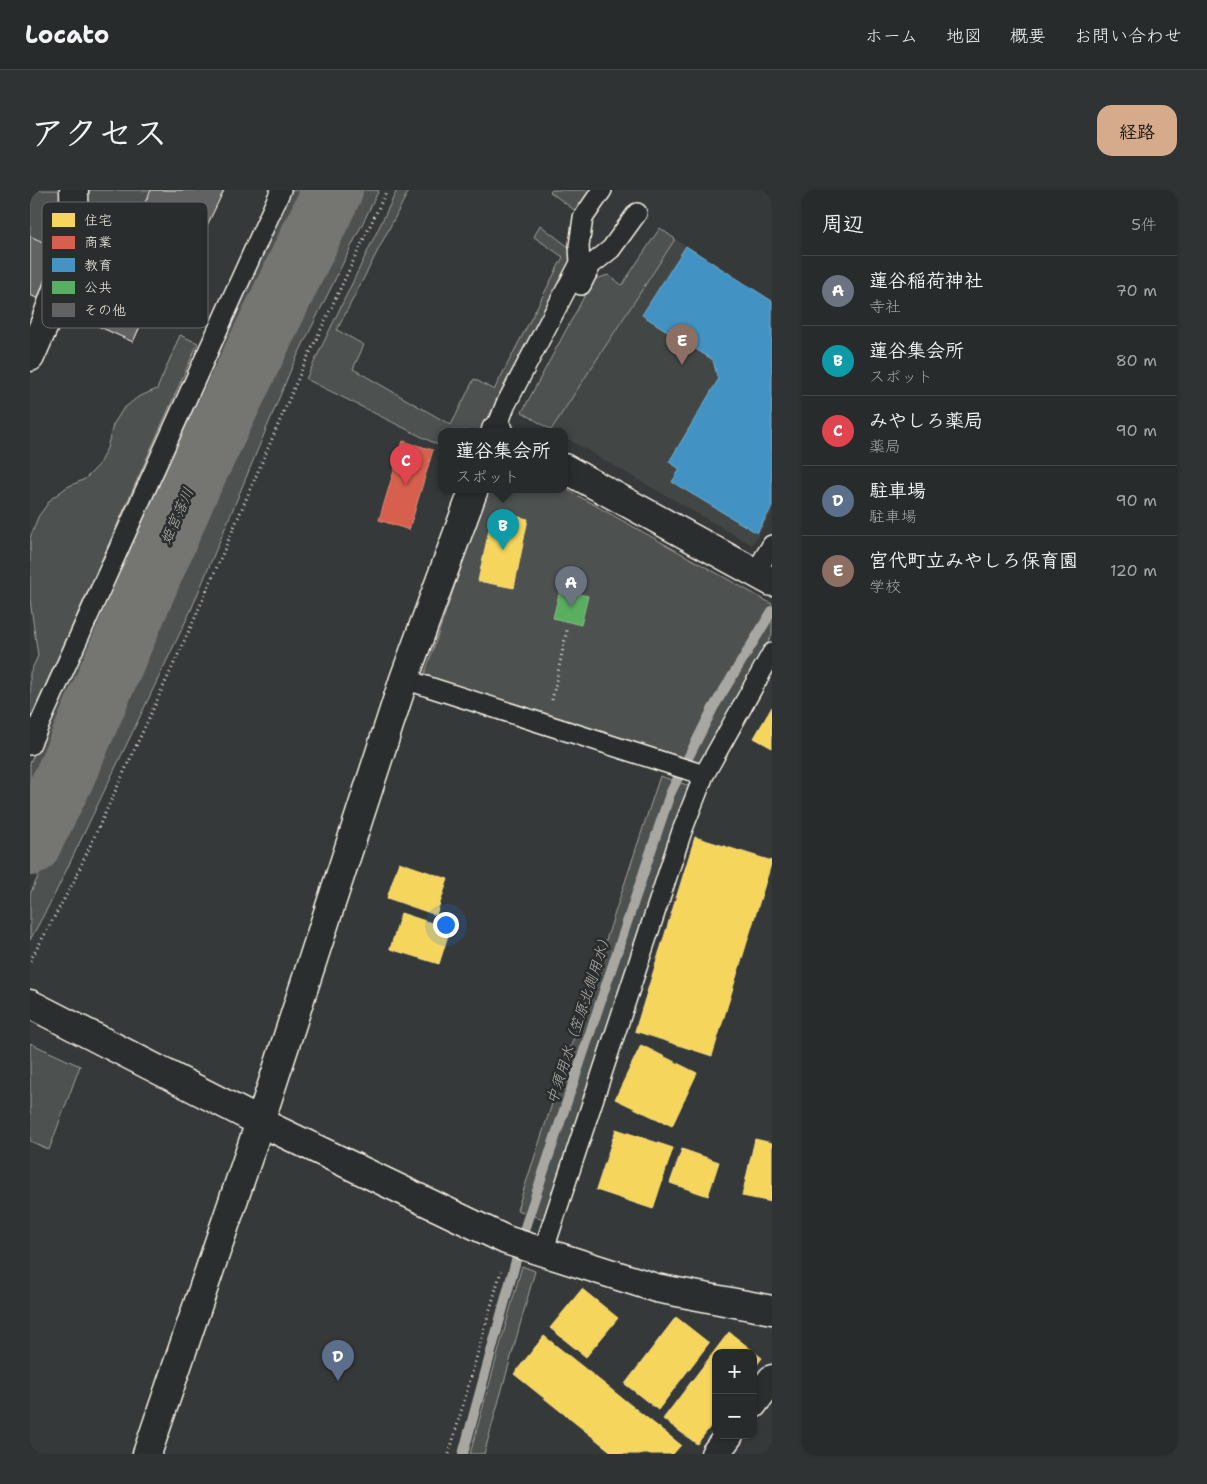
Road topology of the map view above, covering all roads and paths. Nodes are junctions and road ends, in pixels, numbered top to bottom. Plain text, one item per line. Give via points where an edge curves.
1 (282, 190) edge
2 (387, 190) edge
3 (602, 190) edge
4 (637, 213) dead end
5 (582, 227) junction
6 (591, 265) junction
7 (43, 328) edge
8 (30, 357) edge
9 (498, 428) edge
10 (500, 428) edge
11 (568, 470) edge
12 (473, 493) edge
13 (772, 545) edge
14 (764, 577) edge
15 (567, 630) dead end
16 (772, 653) edge
17 (404, 679) junction
18 (551, 705) dead end
19 (30, 745) edge
20 (704, 775) junction
21 (30, 961) edge
22 (30, 1004) edge
23 (260, 1122) junction
24 (543, 1252) junction
25 (504, 1253) junction
26 (772, 1310) edge
27 (772, 1379) edge
28 (757, 1399) edge
29 (726, 1439) edge
30 (147, 1454) edge
31 (449, 1454) edge
32 (715, 1454) edge

1 - 19 lane
2 - 21 path via 303,367 194,620 77,874
3 - 5 lane via 583,218
4 - 6 lane via 611,250
5 - 6 lane via 590,240
5 - 9 lane via 580,263 505,406
6 - 10 lane via 513,412
7 - 8 street
11 - 14 street
12 - 17 street
13 - 14 lane
15 - 18 path
16 - 20 lane
17 - 20 lane
17 - 23 street
20 - 24 lane via 682,830
22 - 23 street
23 - 25 street
23 - 30 street
24 - 25 street
24 - 26 street via 656,1288
25 - 31 path
27 - 28 street
29 - 32 street

